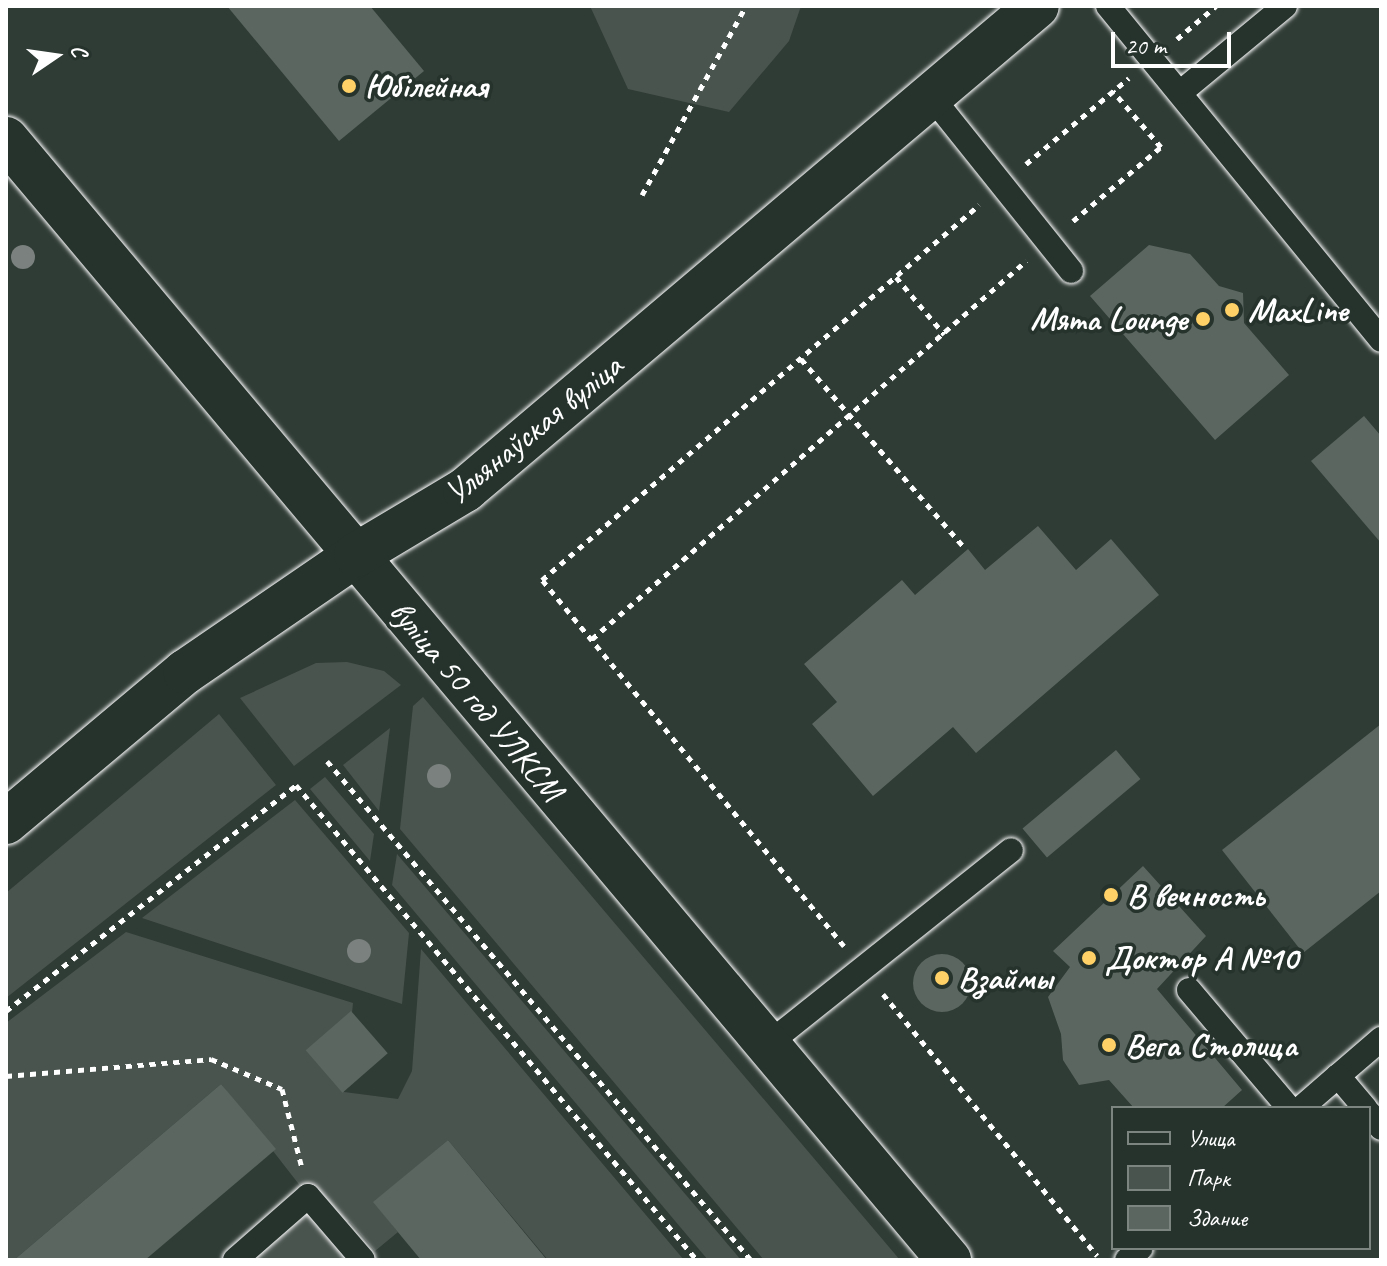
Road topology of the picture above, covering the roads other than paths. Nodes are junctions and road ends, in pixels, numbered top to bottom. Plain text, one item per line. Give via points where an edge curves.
1 (1037, 6) edge
2 (1108, 6) edge
3 (1285, 6) edge
4 (1181, 92) junction
5 (931, 96) junction
6 (6, 139) edge
7 (1071, 271) dead end
8 (1381, 340) edge
9 (356, 555) junction
10 (6, 822) edge
11 (1011, 850) dead end
12 (1189, 990) dead end
13 (1381, 1039) edge
14 (767, 1045) junction
15 (1338, 1076) junction
16 (1287, 1106) edge
17 (1303, 1106) edge
18 (1363, 1106) edge
19 (235, 1260) edge
20 (363, 1260) edge
21 (949, 1260) edge

1 - 5 main road, Ульянаўская вуліца
2 - 4 lane
3 - 4 lane
4 - 8 lane
5 - 7 lane
5 - 9 main road, Ульянаўская вуліца via 465,490
6 - 9 main road, вуліца 50 год УЛКСМ
9 - 10 main road, Ульянаўская вуліца via 185,672
9 - 14 main road, вуліца 50 год УЛКСМ
11 - 14 lane
12 - 16 lane
13 - 15 lane
14 - 21 main road, вуліца 50 год УЛКСМ
15 - 17 lane
15 - 18 lane
19 - 20 lane via 308,1196

